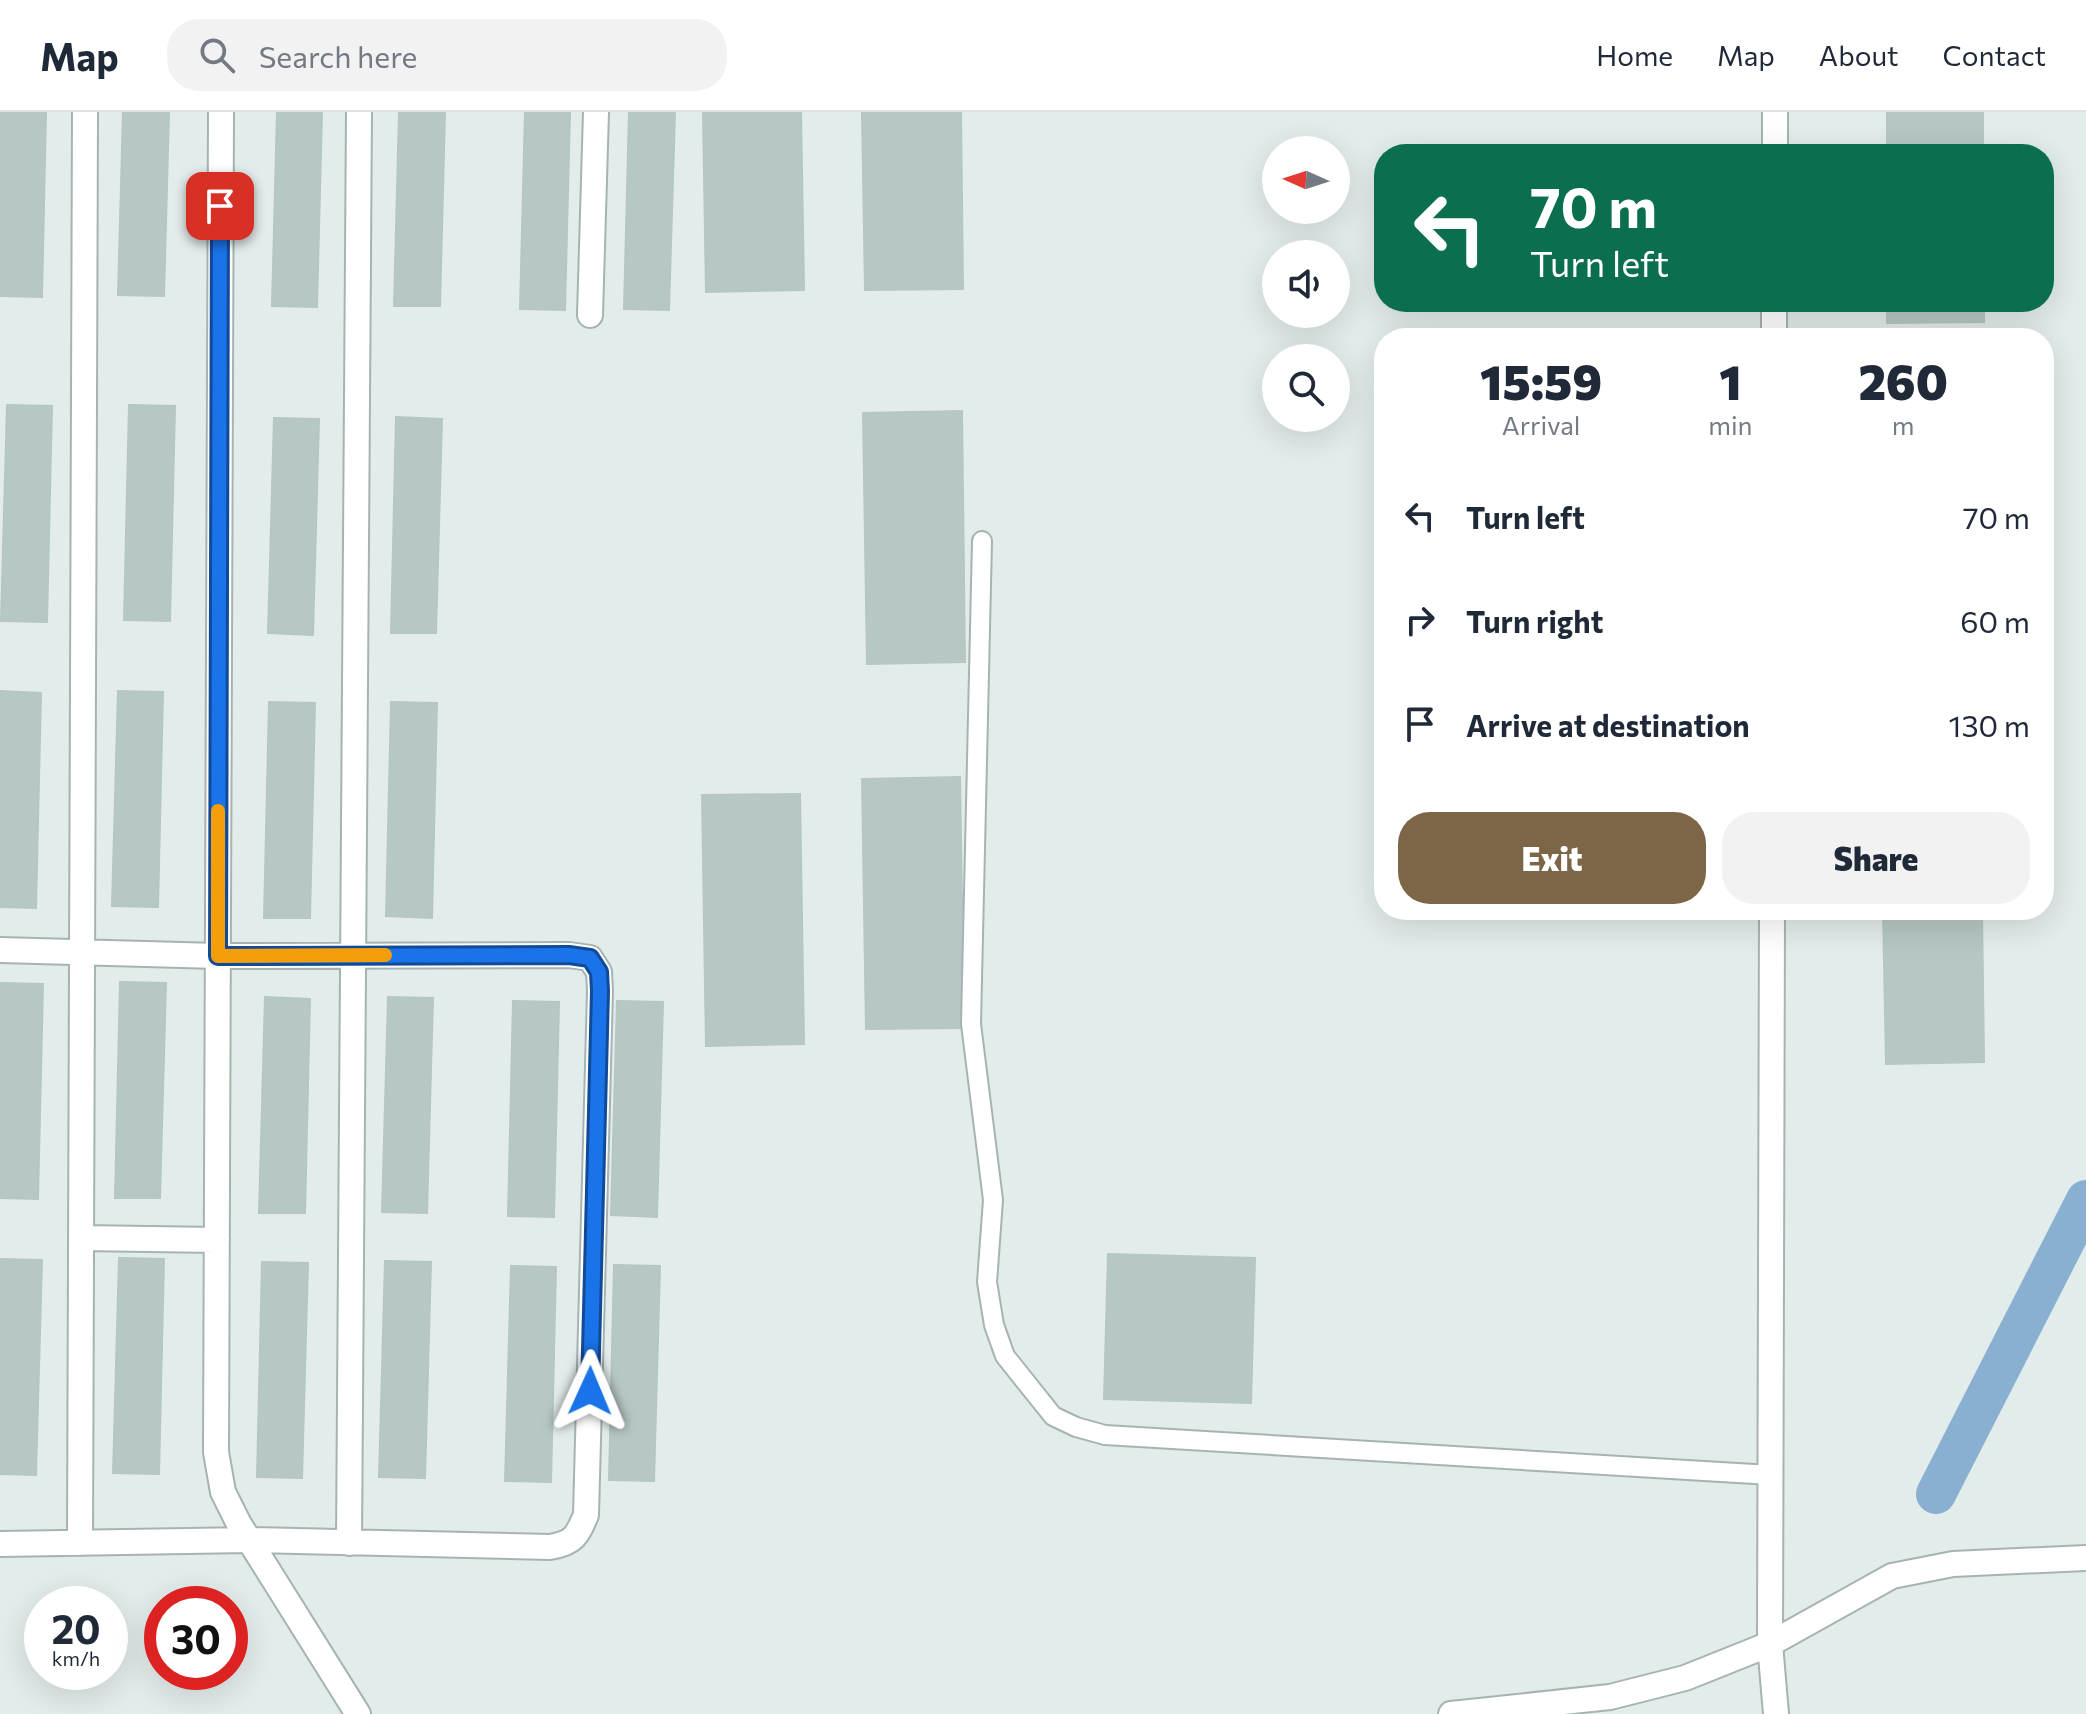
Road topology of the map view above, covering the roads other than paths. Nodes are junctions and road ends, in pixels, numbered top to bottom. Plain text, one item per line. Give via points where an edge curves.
1 (85, 112) edge
2 (221, 112) edge
3 (359, 112) edge
4 (596, 112) edge
5 (1775, 112) edge
6 (1775, 144) edge
7 (590, 315) dead end
8 (982, 541) dead end
9 (1772, 920) edge
10 (0, 950) edge
11 (82, 952) junction
12 (354, 955) junction
13 (218, 956) junction
14 (81, 1238) junction
15 (217, 1240) junction
16 (1771, 1475) junction
17 (249, 1540) junction
18 (80, 1543) junction
19 (349, 1543) junction
20 (0, 1544) edge
21 (2086, 1558) edge
22 (1770, 1644) junction
23 (358, 1714) edge
24 (1451, 1714) edge
25 (1776, 1714) edge

1 - 11 street
2 - 13 street
3 - 12 street
4 - 7 street
5 - 6 street
8 - 16 lane via 971,1024 993,1200 987,1282 1005,1356 1053,1416 1105,1435
9 - 16 street
10 - 11 street
11 - 13 street
11 - 14 street
12 - 13 street
12 - 19 street
12 - 19 street via 579,956 590,958 599,972 600,991 586,1515 578,1534 567,1544 550,1547
13 - 15 street
14 - 15 street
14 - 18 street
15 - 17 street via 216,1452 223,1492
16 - 22 street
17 - 18 street
17 - 19 street
17 - 23 street
18 - 20 street
21 - 22 street via 1953,1564 1892,1576
22 - 24 street via 1685,1678 1610,1697
22 - 25 street

